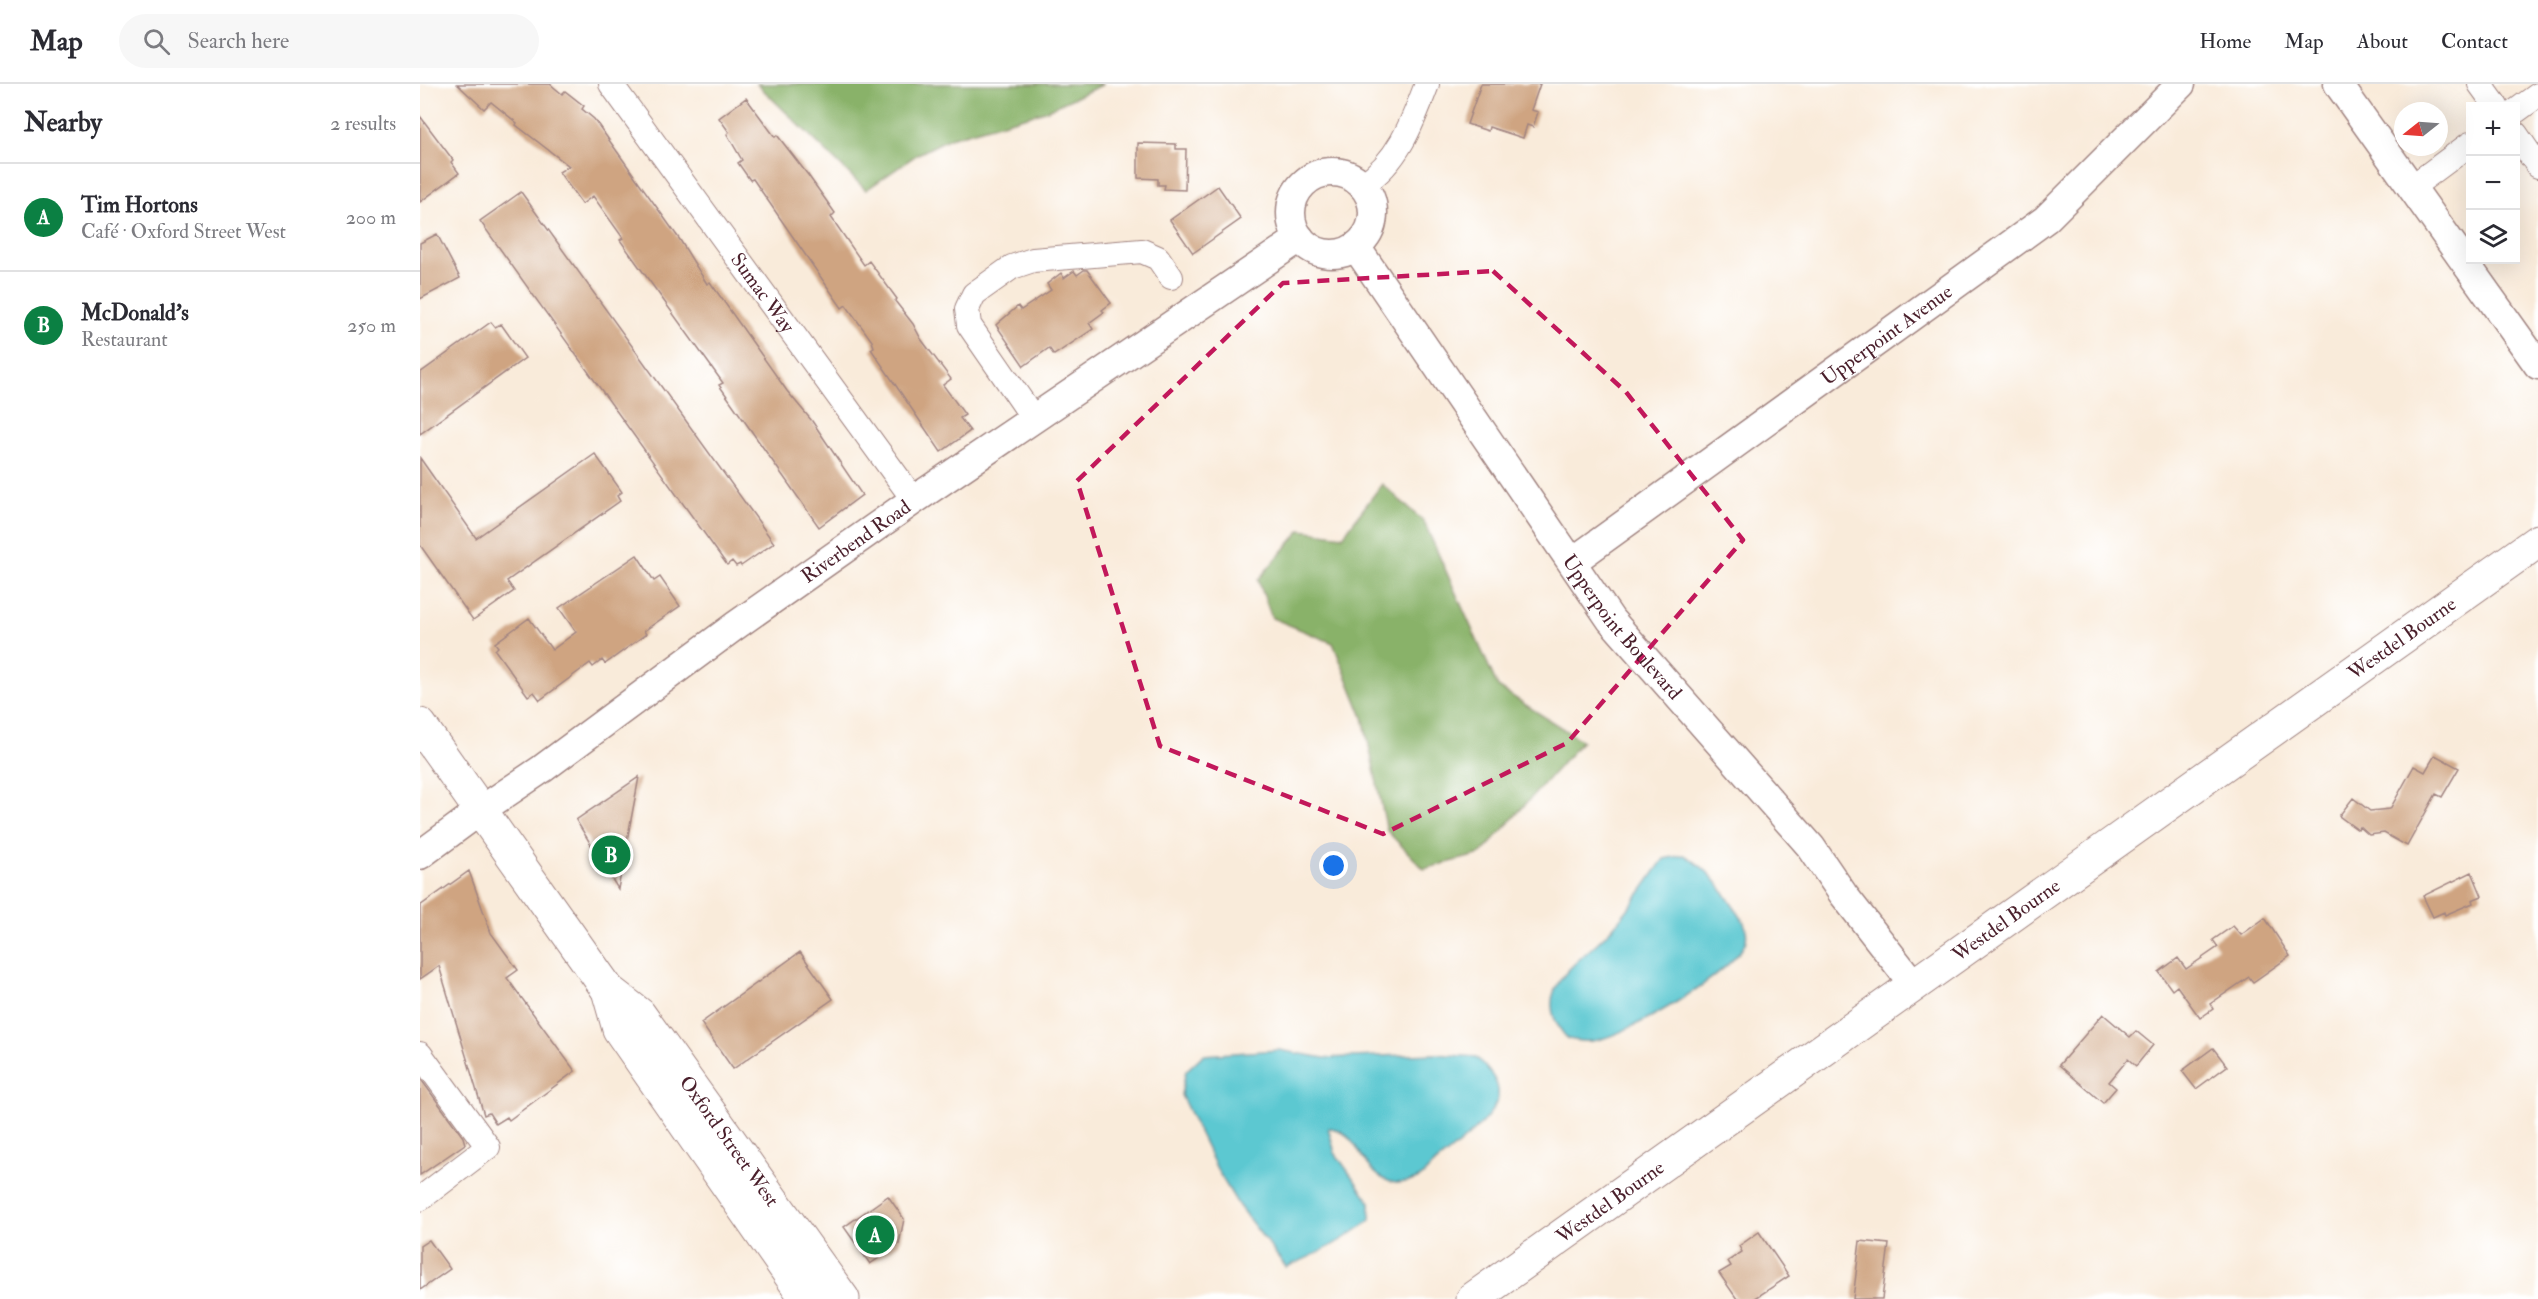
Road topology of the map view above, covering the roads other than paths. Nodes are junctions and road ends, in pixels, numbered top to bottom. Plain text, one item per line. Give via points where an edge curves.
1 (611, 84) edge
2 (1427, 84) edge
3 (2181, 84) edge
4 (2338, 84) edge
5 (2480, 84) edge
6 (2538, 95) edge
7 (2493, 102) edge
8 (2520, 108) edge
9 (2520, 140) edge
10 (2466, 147) edge
11 (2538, 166) edge
12 (1362, 185) junction
13 (2412, 187) junction
14 (1300, 238) junction
15 (1356, 247) junction
16 (1171, 277) dead end
17 (2538, 365) edge
18 (1034, 419) junction
19 (914, 500) junction
20 (2538, 541) edge
21 (1572, 562) junction
22 (420, 725) edge
23 (481, 810) junction
24 (420, 855) edge
25 (1914, 985) junction
26 (608, 990) junction
27 (420, 1054) edge
28 (420, 1199) edge
29 (807, 1299) edge
30 (843, 1299) edge
31 (1473, 1299) edge

1 - 19 street, Sumac Way
2 - 12 street via 1397,152
3 - 21 street, Upperpoint Avenue via 2046,219
4 - 13 street
5 - 7 street
6 - 8 street
9 - 11 street
10 - 13 street
12 - 14 street via 1336,172 1318,175 1303,185 1291,211
12 - 15 street via 1370,198 1373,219 1370,230
13 - 17 street
14 - 15 street via 1323,253
14 - 18 street, Riverbend Road
15 - 21 street, Upperpoint Boulevard
16 - 18 street via 1158,258 1142,251 1118,251 1033,260 1012,267 974,294 967,309 969,325
18 - 19 street, Riverbend Road
19 - 23 street, Riverbend Road
20 - 25 main road, Westdel Bourne
21 - 25 street, Upperpoint Boulevard via 1611,620 1812,847 1843,894
22 - 23 main road, Oxford Street West
23 - 24 street, Riverbend Road
23 - 26 main road, Oxford Street West
25 - 31 main road, Westdel Bourne
26 - 29 main road, Oxford Street West via 619,1029
26 - 30 main road, Oxford Street West via 639,1014
27 - 28 street via 488,1147

